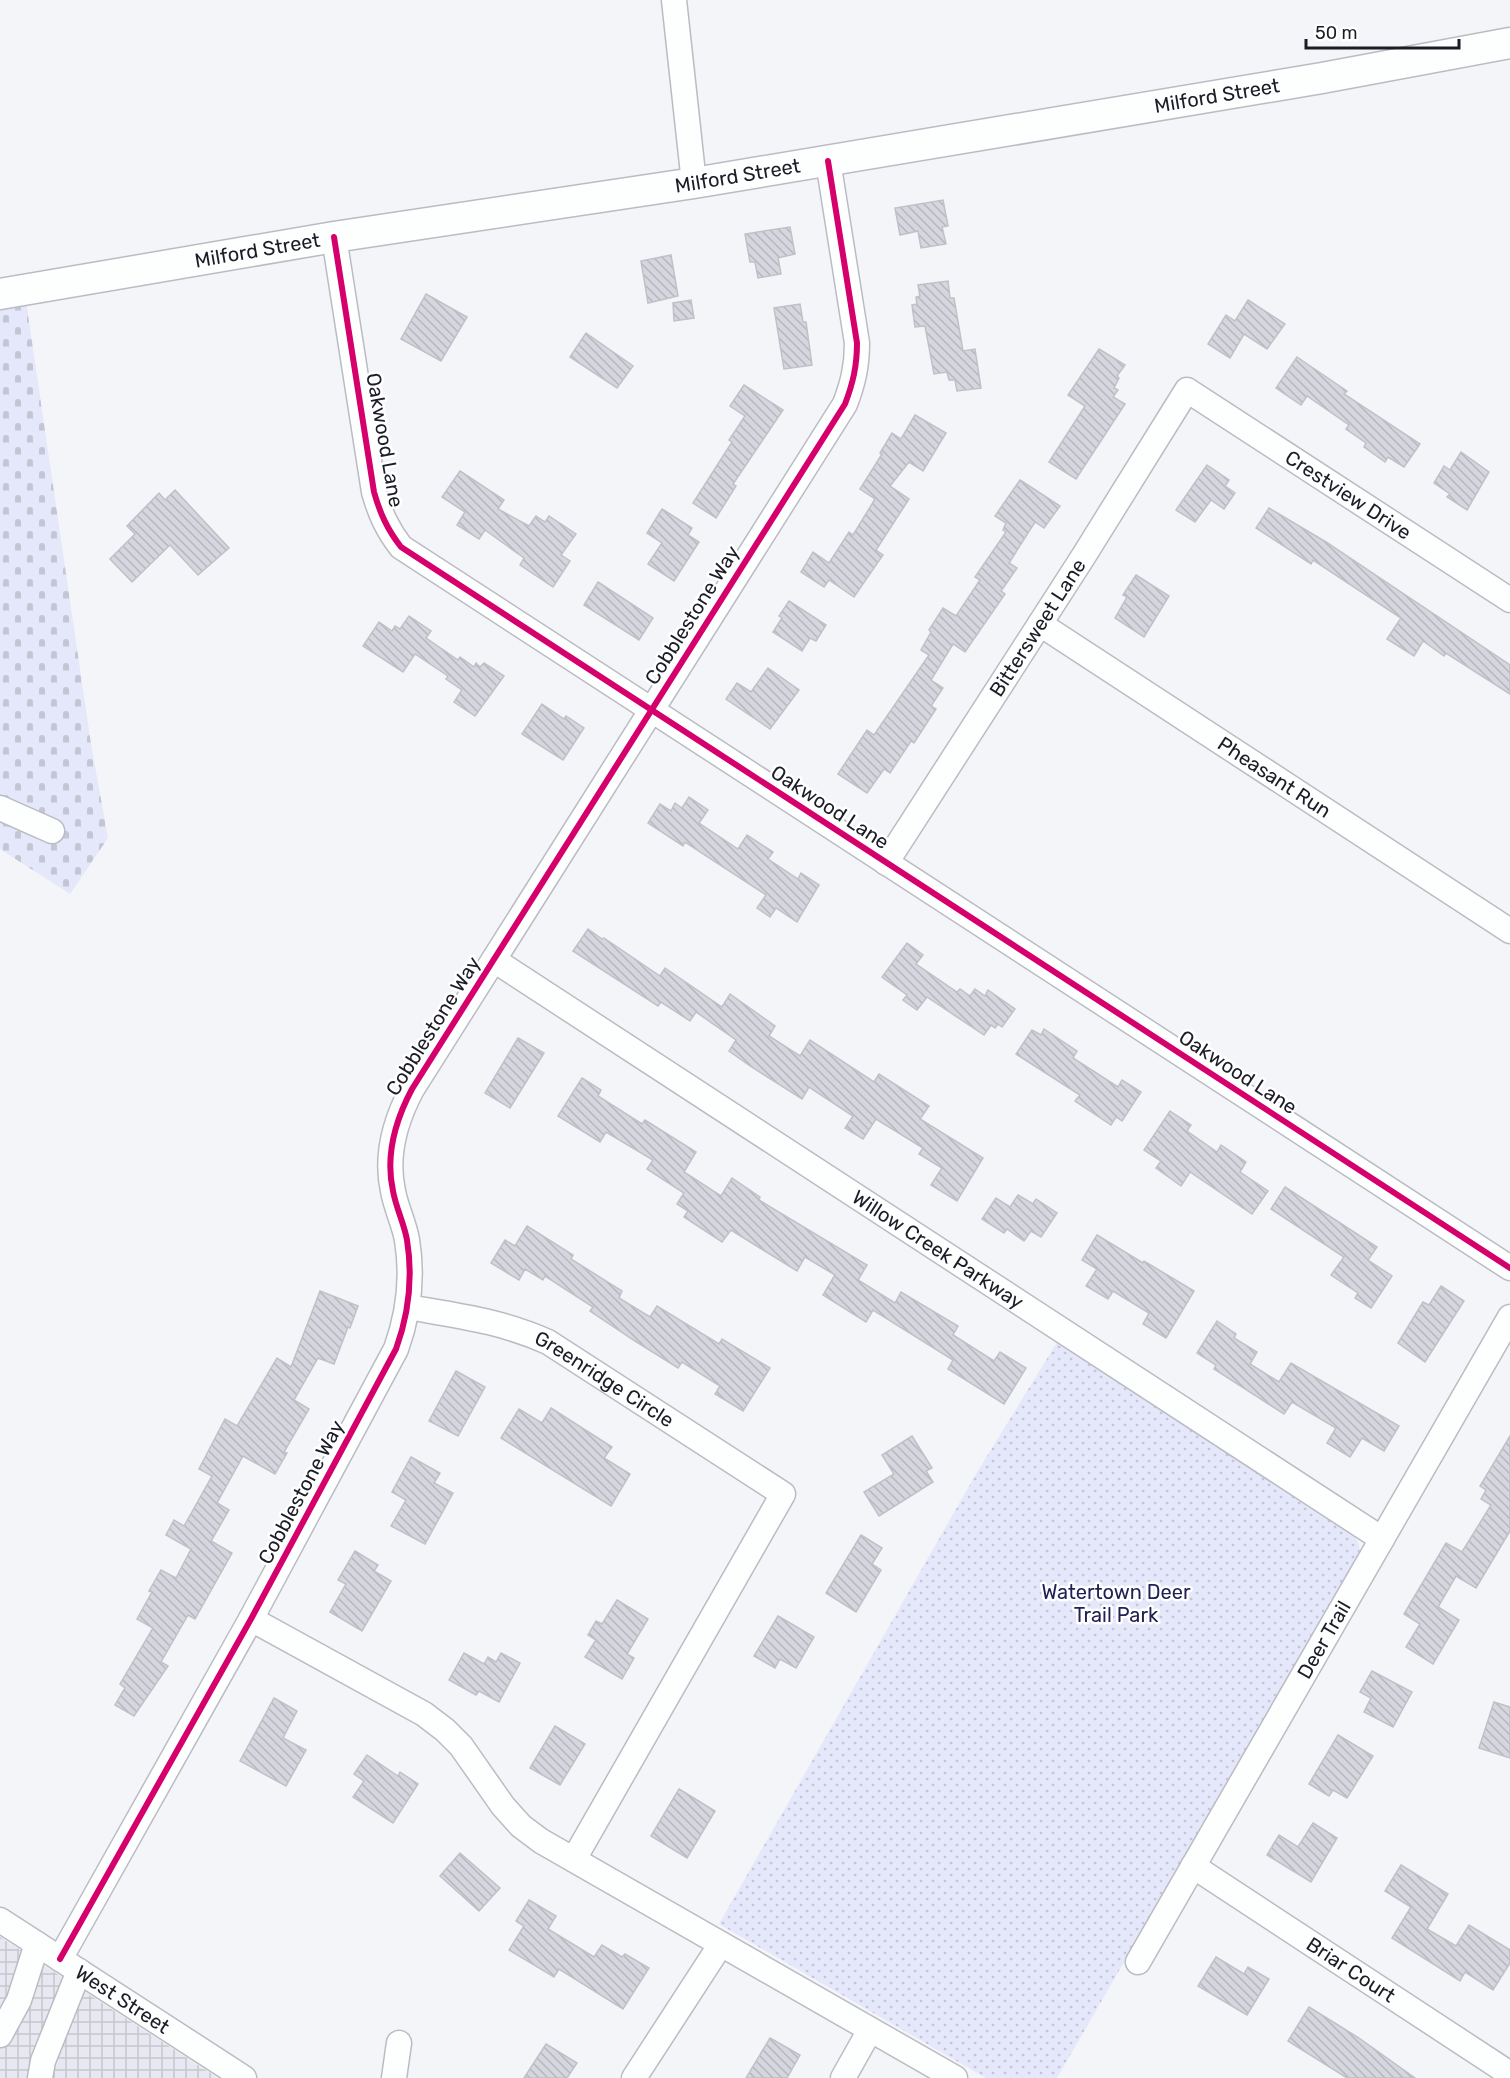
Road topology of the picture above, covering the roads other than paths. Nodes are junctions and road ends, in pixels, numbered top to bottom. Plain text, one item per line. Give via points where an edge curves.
1 (674, 0) edge
2 (1510, 43) edge
3 (828, 161) junction
4 (694, 183) junction
5 (334, 237) junction
6 (0, 294) edge
7 (1187, 390) joint
8 (1510, 600) edge
9 (1040, 624) junction
10 (651, 710) junction
11 (0, 808) edge
12 (52, 831) dead end
13 (886, 863) junction
14 (1510, 931) edge
15 (494, 960) junction
16 (1510, 1268) edge
17 (408, 1307) junction
18 (1510, 1317) edge
19 (1382, 1539) junction
20 (251, 1619) junction
21 (574, 1859) junction
22 (1193, 1866) junction
23 (0, 1920) edge
24 (38, 1944) junction
25 (721, 1944) junction
26 (1138, 1962) dead end
27 (69, 1965) junction
28 (7, 2009) edge
29 (870, 2030) junction
30 (0, 2035) edge
31 (399, 2043) dead end
32 (1510, 2074) edge
33 (42, 2077) edge
34 (244, 2078) edge
35 (394, 2078) edge
36 (634, 2078) edge
37 (843, 2078) edge
38 (955, 2078) edge

1 - 4 street
2 - 3 main road, Milford Street
3 - 4 main road, Milford Street
3 - 10 street, Cobblestone Way via 857,343 853,382 845,404
4 - 5 main road, Milford Street
5 - 6 main road, Milford Street
5 - 10 street, Oakwood Lane via 374,492 388,529 401,547
7 - 8 street, Crestview Drive
7 - 9 street, Bittersweet Lane
9 - 13 street, Bittersweet Lane
9 - 14 street, Pheasant Run
10 - 13 street, Oakwood Lane
10 - 15 street, Cobblestone Way
11 - 12 street
13 - 16 street, Oakwood Lane
15 - 17 street, Cobblestone Way via 412,1089 393,1136 393,1190 407,1239 411,1273
15 - 19 street, Willow Creek Parkway
17 - 20 street, Cobblestone Way via 400,1339 387,1367
17 - 21 street, Greenridge Circle via 499,1323 549,1342 783,1494
18 - 19 street, Deer Trail
19 - 22 street, Deer Trail
20 - 21 street via 424,1714 461,1746 521,1826
20 - 27 street, Cobblestone Way
21 - 25 street
22 - 26 street, Deer Trail
22 - 32 street, Briar Court
23 - 24 street, West Street
24 - 27 street, West Street
24 - 28 street
25 - 29 street
25 - 36 street
27 - 33 street, Cobblestone Way
27 - 34 street, West Street
28 - 30 street
29 - 37 street
29 - 38 street
31 - 35 street

